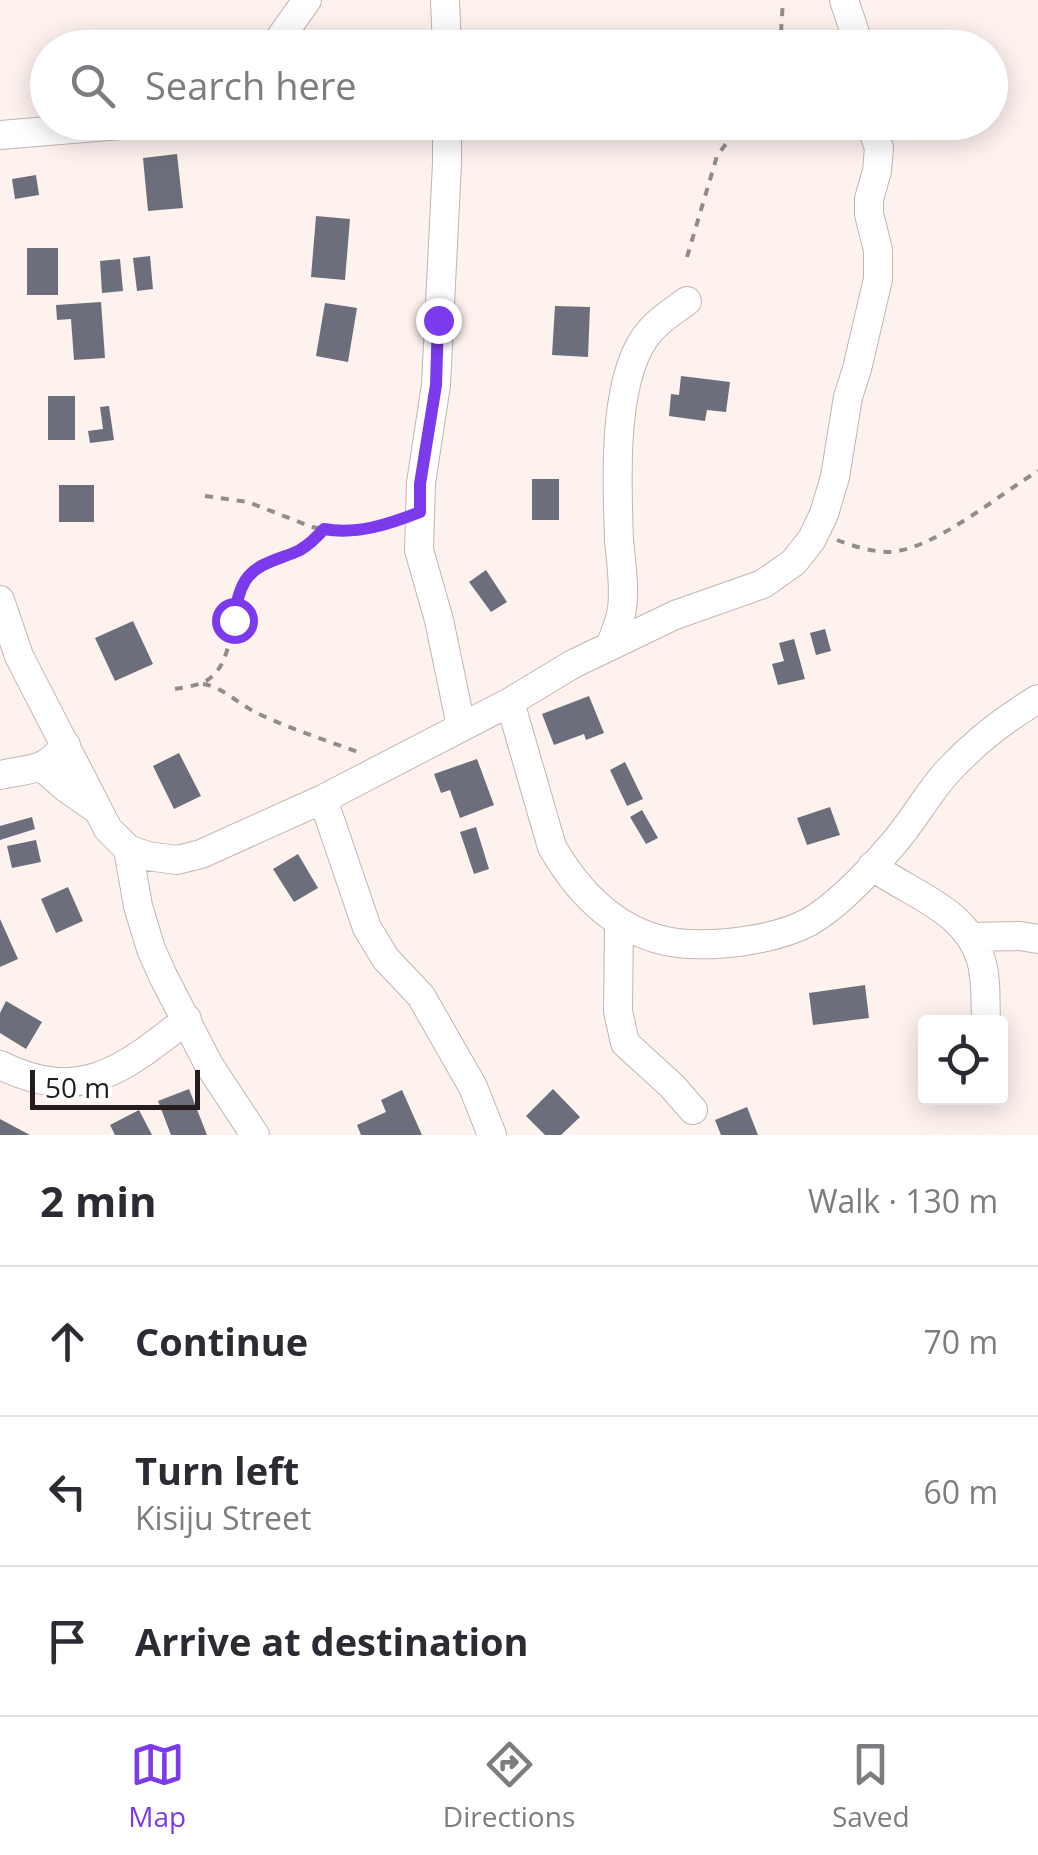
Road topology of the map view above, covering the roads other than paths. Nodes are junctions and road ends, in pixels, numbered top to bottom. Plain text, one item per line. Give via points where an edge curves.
1 (306, 0) edge
2 (445, 0) edge
3 (844, 0) edge
4 (285, 30) edge
5 (446, 30) edge
6 (854, 30) edge
7 (30, 132) edge
8 (0, 135) edge
9 (447, 140) edge
10 (876, 140) edge
11 (687, 301) dead end
12 (0, 600) edge
13 (610, 646) junction
14 (1038, 698) edge
15 (510, 702) junction
16 (461, 726) junction
17 (66, 745) junction
18 (42, 767) junction
19 (0, 775) edge
20 (323, 799) junction
21 (97, 810) junction
22 (128, 849) junction
23 (872, 866) junction
24 (619, 923) junction
25 (970, 937) junction
26 (1038, 939) edge
27 (986, 1015) edge
28 (187, 1019) junction
29 (0, 1065) edge
30 (693, 1110) dead end
31 (255, 1135) edge
32 (492, 1135) edge

1 - 4 street
2 - 5 street
3 - 6 street
7 - 8 street
9 - 16 street via 436,385 420,484 419,550
10 - 13 street via 868,214 878,278 835,477 815,532 794,562 763,584
11 - 13 street via 648,332 627,380 619,445 624,585
12 - 17 street via 19,656
13 - 15 street
14 - 23 street via 948,771
15 - 16 street
15 - 24 street via 552,847 588,898
16 - 20 street
17 - 18 street
17 - 21 street
18 - 19 street
18 - 21 street
20 - 22 street via 202,854 177,860
20 - 32 street via 367,928 421,996
21 - 22 street
22 - 28 street via 152,949
23 - 24 street via 808,922 748,940 679,944
23 - 25 street via 953,915
24 - 30 street via 618,1012 625,1042
25 - 26 street
25 - 27 street via 981,959
28 - 29 street via 111,1072 78,1082 47,1082
28 - 31 street

